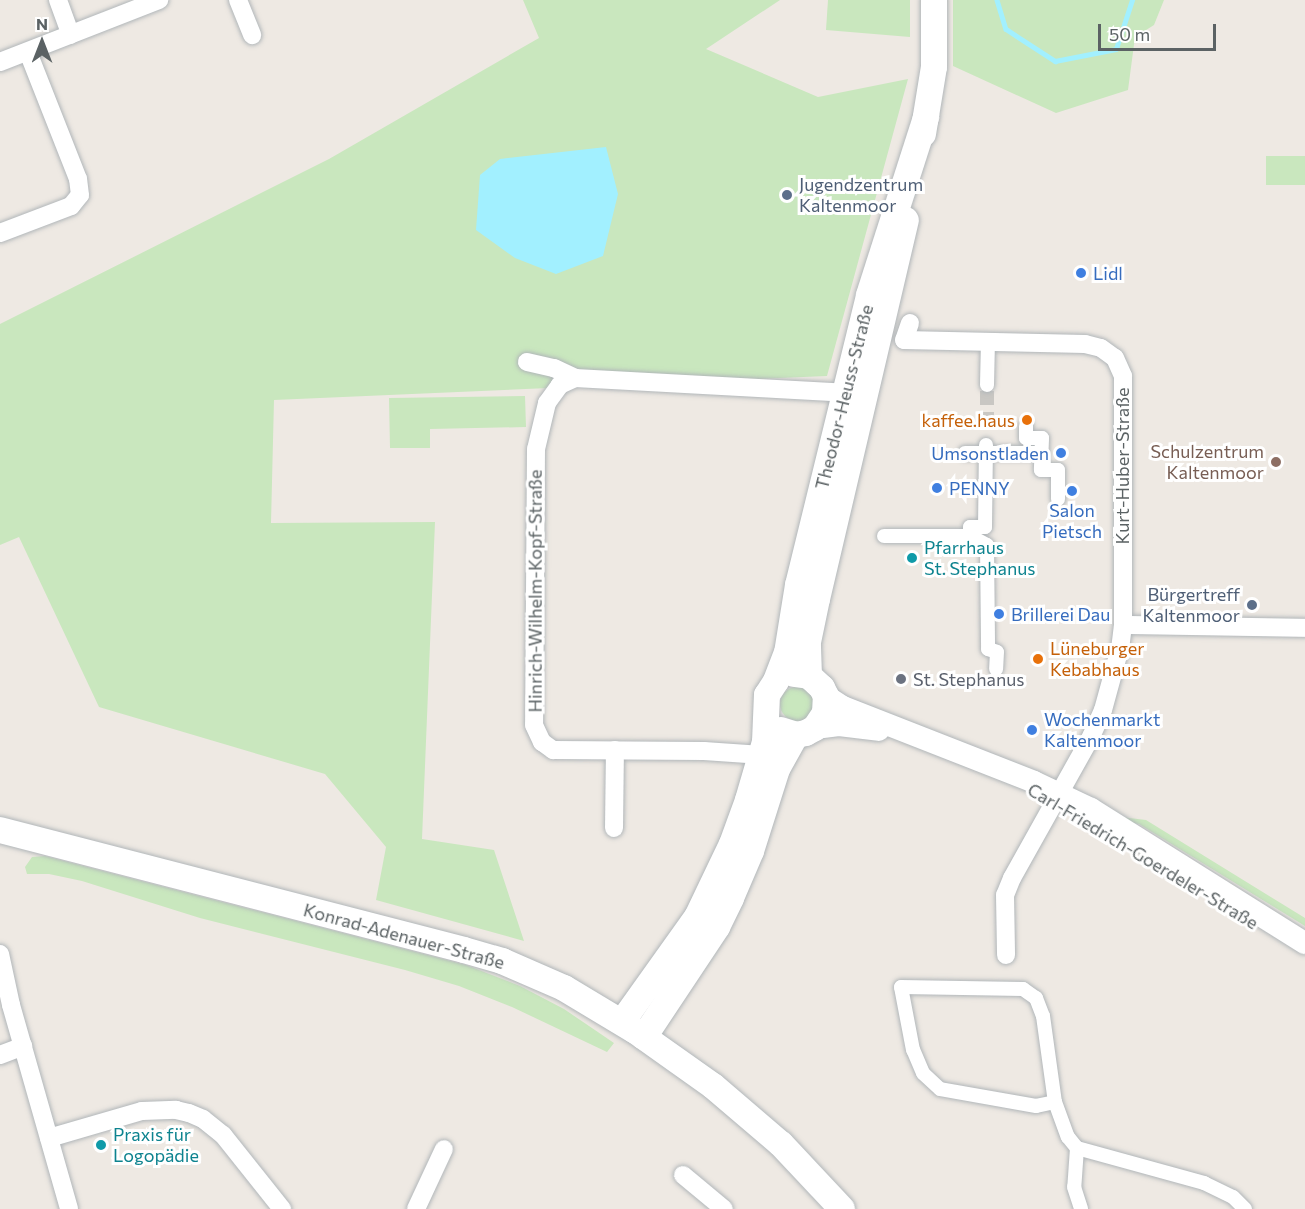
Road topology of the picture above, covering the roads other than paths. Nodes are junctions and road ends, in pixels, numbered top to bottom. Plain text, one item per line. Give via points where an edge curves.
1 (58, 0) edge
2 (159, 0) edge
3 (238, 0) edge
4 (934, 0) edge
5 (71, 35) junction
6 (252, 35) dead end
7 (28, 52) junction
8 (0, 62) edge
9 (0, 232) edge
10 (910, 323) dead end
11 (988, 342) junction
12 (527, 362) dead end
13 (575, 378) junction
14 (987, 385) tunnel mouth
15 (856, 393) junction
16 (1026, 426) dead end
17 (986, 449) junction
18 (965, 453) dead end
19 (1042, 453) junction
20 (1058, 499) dead end
21 (884, 536) dead end
22 (970, 536) junction
23 (1123, 625) junction
24 (1305, 628) edge
25 (996, 669) dead end
26 (809, 676) junction
27 (776, 681) junction
28 (826, 696) junction
29 (766, 712) junction
30 (806, 731) junction
31 (907, 734) junction
32 (615, 750) junction
33 (762, 755) junction
34 (1058, 798) junction
35 (614, 828) dead end
36 (0, 830) edge
37 (1305, 943) edge
38 (0, 954) edge
39 (1006, 955) dead end
40 (1305, 955) edge
41 (621, 1022) junction
42 (644, 1037) junction
43 (23, 1046) junction
44 (0, 1054) edge
45 (1055, 1102) junction
46 (49, 1138) junction
47 (1077, 1148) junction
48 (444, 1149) dead end
49 (682, 1175) dead end
50 (69, 1209) edge
51 (282, 1209) edge
52 (416, 1209) edge
53 (724, 1209) edge
54 (842, 1209) edge
55 (1081, 1209) edge
56 (1245, 1209) edge

1 - 5 street
2 - 5 street
3 - 6 street
4 - 15 main road, Theodor-Heuss-Straße via 934,67 926,117 885,240
5 - 7 street
7 - 8 street
7 - 9 street via 78,179 80,195 71,206
10 - 11 street, Kurt-Huber-Straße via 904,340
11 - 14 street
11 - 23 street, Kurt-Huber-Straße via 1085,344 1101,348 1115,358 1123,376 1124,403
12 - 13 street
13 - 15 street
13 - 32 street, Hinrich-Wilhelm-Kopf-Straße via 560,385 547,403 536,449 534,725 542,742 553,750
15 - 26 main road, Theodor-Heuss-Straße via 808,642
15 - 27 main road, Theodor-Heuss-Straße via 798,585 787,653
16 - 19 street via 1026,438 1042,438
17 - 18 street
17 - 19 street
17 - 22 street via 985,527 970,527
19 - 20 street via 1041,470 1058,470
21 - 22 street
22 - 25 street via 987,545 988,650 997,652
23 - 24 street
23 - 34 street, Kurt-Huber-Straße via 1103,710
26 - 27 main road via 786,675
26 - 28 main road
27 - 29 main road, Theodor-Heuss-Straße via 767,695
28 - 30 main road via 825,714
28 - 31 street, Carl-Friedrich-Goerdeler-Straße
29 - 30 main road via 777,728
29 - 33 main road, Theodor-Heuss-Straße
30 - 31 street, Carl-Friedrich-Goerdeler-Straße via 839,725
30 - 42 main road via 777,769 751,851 717,927
31 - 34 street, Carl-Friedrich-Goerdeler-Straße via 980,761
32 - 33 street, Hinrich-Wilhelm-Kopf-Straße
32 - 35 street
33 - 41 main road, Theodor-Heuss-Straße via 732,844 697,917
34 - 37 street, Carl-Friedrich-Goerdeler-Straße via 1091,809
34 - 39 street, Kurt-Huber-Straße via 1005,895
34 - 40 street, Carl-Friedrich-Goerdeler-Straße
36 - 41 main road, Konrad-Adenauer-Straße via 474,952 564,988
38 - 43 street
41 - 42 main road, Konrad-Adenauer-Straße
42 - 54 main road, Konrad-Adenauer-Straße via 754,1119
43 - 44 street
43 - 46 street
45 - 45 street via 1036,1106 955,1094 935,1085 923,1072 913,1050 901,987 1023,989 1036,998 1043,1016
45 - 47 street via 1068,1137
46 - 50 street
46 - 51 street via 142,1111 189,1113 223,1135
47 - 55 street via 1074,1187
47 - 56 street via 1204,1184 1233,1197
48 - 52 street
49 - 53 street

